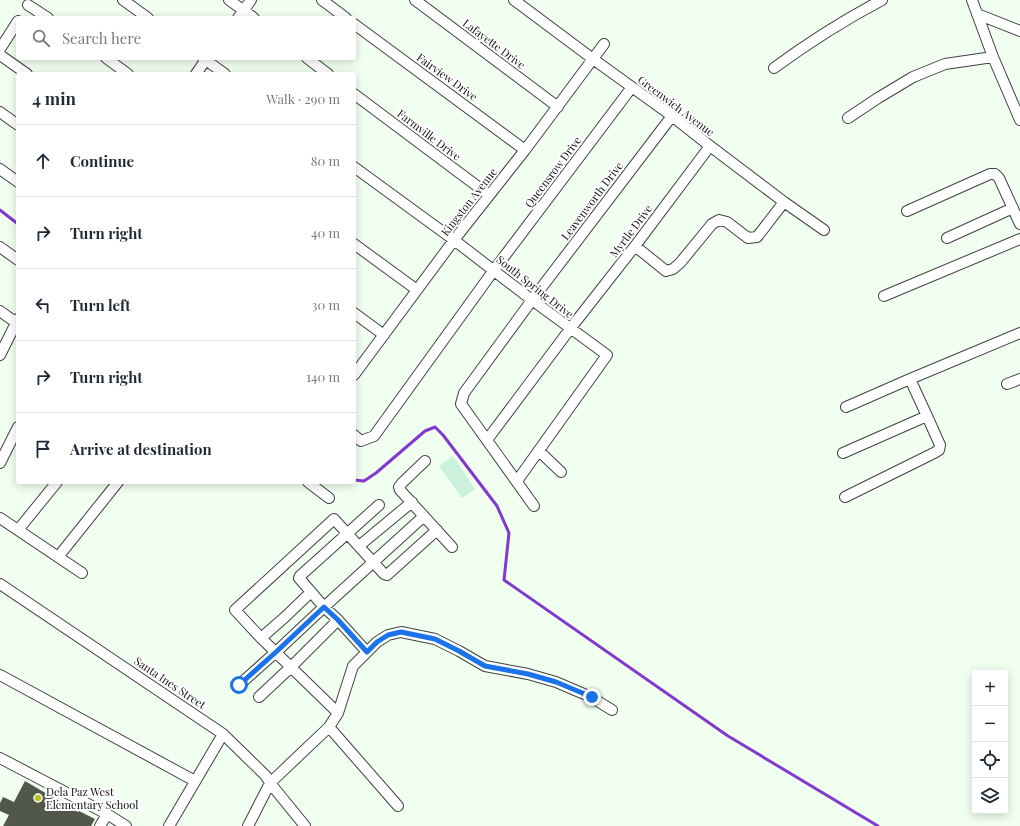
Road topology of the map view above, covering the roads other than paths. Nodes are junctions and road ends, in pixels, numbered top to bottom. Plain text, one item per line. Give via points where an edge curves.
1 (122, 0) edge
2 (229, 0) edge
3 (251, 0) edge
4 (322, 0) edge
5 (415, 0) edge
6 (514, 0) edge
7 (882, 0) edge
8 (972, 0) edge
9 (30, 2) edge
10 (240, 14) edge
11 (977, 14) junction
12 (21, 16) edge
13 (46, 16) edge
14 (145, 16) edge
15 (343, 16) edge
16 (16, 24) edge
17 (356, 25) edge
18 (1018, 30) edge
19 (1020, 41) edge
20 (604, 44) dead end
21 (0, 49) edge
22 (0, 55) edge
23 (993, 57) junction
24 (593, 59) junction
25 (109, 60) edge
26 (204, 60) edge
27 (208, 60) edge
28 (310, 60) edge
29 (774, 68) dead end
30 (24, 72) edge
31 (125, 72) edge
32 (197, 72) edge
33 (222, 72) edge
34 (325, 72) edge
35 (632, 87) junction
36 (356, 95) edge
37 (558, 107) junction
38 (0, 112) edge
39 (672, 116) junction
40 (848, 118) dead end
41 (1020, 120) edge
42 (16, 124) edge
43 (710, 146) junction
44 (525, 150) junction
45 (356, 168) edge
46 (0, 169) edge
47 (16, 181) edge
48 (489, 195) junction
49 (784, 202) junction
50 (1013, 208) junction
51 (907, 211) dead end
52 (1020, 224) edge
53 (824, 230) dead end
54 (947, 238) dead end
55 (1020, 239) edge
56 (454, 240) junction
57 (356, 245) edge
58 (635, 246) junction
59 (0, 247) edge
60 (16, 259) edge
61 (494, 270) junction
62 (417, 290) junction
63 (884, 296) dead end
64 (532, 300) junction
65 (0, 311) edge
66 (356, 314) edge
67 (16, 321) edge
68 (16, 324) edge
69 (570, 329) junction
70 (1020, 333) edge
71 (384, 335) junction
72 (0, 355) edge
73 (356, 371) edge
74 (910, 379) junction
75 (1020, 379) edge
76 (1007, 384) dead end
77 (846, 407) dead end
78 (927, 416) junction
79 (16, 431) edge
80 (356, 437) edge
81 (488, 440) junction
82 (538, 451) junction
83 (843, 453) dead end
84 (424, 461) dead end
85 (0, 463) edge
86 (561, 472) dead end
87 (517, 481) junction
88 (56, 484) edge
89 (116, 484) edge
90 (311, 484) edge
91 (845, 497) dead end
92 (329, 498) dead end
93 (412, 502) junction
94 (379, 505) dead end
95 (534, 506) dead end
96 (424, 516) junction
97 (0, 518) edge
98 (18, 530) junction
99 (437, 530) junction
100 (347, 533) junction
101 (359, 546) junction
102 (452, 547) dead end
103 (58, 557) junction
104 (374, 562) junction
105 (82, 573) dead end
106 (0, 584) edge
107 (311, 592) junction
108 (324, 607) junction
109 (338, 620) junction
110 (261, 638) junction
111 (276, 652) junction
112 (367, 652) junction
113 (291, 667) junction
114 (0, 675) edge
115 (239, 685) dead end
116 (258, 696) dead end
117 (612, 710) dead end
118 (338, 713) junction
119 (329, 727) junction
120 (222, 734) junction
121 (0, 758) edge
122 (195, 781) junction
123 (270, 783) junction
124 (398, 806) dead end
125 (106, 814) junction
126 (100, 826) edge
127 (126, 826) edge
128 (169, 826) edge
129 (248, 826) edge
130 (305, 826) edge

1 - 14 street
2 - 10 street
3 - 10 street
4 - 15 street
5 - 37 street, Lafayette Drive
6 - 24 street, Greenwich Avenue
7 - 29 street via 833,27
8 - 11 street
9 - 12 street
9 - 13 street
11 - 18 street
11 - 23 street
16 - 21 street
17 - 44 street, Fairview Drive
18 - 19 street
20 - 24 street, Kingston Avenue
22 - 30 street
23 - 40 street via 945,64 913,77
23 - 41 street
24 - 35 street, Greenwich Avenue
24 - 37 street, Kingston Avenue
25 - 31 street
26 - 32 street
27 - 33 street
28 - 34 street
35 - 39 street, Greenwich Avenue
35 - 61 street, Queensrow Drive
36 - 48 street, Farmville Drive
37 - 44 street, Kingston Avenue
38 - 42 street
39 - 43 street, Greenwich Avenue
39 - 64 street, Leavenworth Drive
43 - 49 street, Greenwich Avenue
43 - 58 street, Myrtle Drive
44 - 48 street, Kingston Avenue
45 - 56 street, South Spring Drive
46 - 47 street
48 - 56 street, Kingston Avenue
49 - 53 street, Greenwich Avenue
49 - 58 street via 757,237 748,238 727,222 719,220 712,224 673,269 666,271
50 - 51 street via 1000,178 990,174
50 - 52 street
50 - 54 street
55 - 63 street
56 - 61 street, South Spring Drive
56 - 62 street, Kingston Avenue
57 - 62 street
58 - 69 street, Myrtle Drive
59 - 60 street
61 - 64 street, South Spring Drive
61 - 80 street, Queensrow Drive via 374,436 361,441
62 - 71 street, Kingston Avenue
64 - 69 street, South Spring Drive
64 - 81 street, Leavenworth Drive via 464,393 461,404
65 - 67 street
66 - 71 street
68 - 72 street
69 - 81 street, Myrtle Drive
69 - 82 street, South Spring Drive via 606,355
70 - 74 street
71 - 73 street, Kingston Avenue
74 - 77 street
74 - 78 street
75 - 76 street
78 - 83 street
78 - 91 street via 940,445 939,450
79 - 85 street
81 - 87 street
82 - 86 street
82 - 87 street, South Spring Drive
84 - 93 street via 399,487
87 - 95 street
88 - 98 street
89 - 103 street
90 - 92 street
93 - 96 street
93 - 101 street
94 - 100 street
96 - 99 street
96 - 104 street
97 - 98 street
98 - 103 street
99 - 102 street
99 - 104 street via 388,574 384,574
100 - 101 street
100 - 107 street via 300,576 300,580
100 - 110 street via 334,519 235,610
101 - 104 street
103 - 105 street
104 - 108 street
106 - 120 street, Santa Ines Street
107 - 108 street
107 - 110 street
108 - 109 street
108 - 111 street
109 - 112 street
109 - 113 street
110 - 111 street
111 - 113 street
111 - 115 street
112 - 117 street via 388,635 401,632 435,639 485,666 556,682 592,697
112 - 118 street via 353,666
113 - 116 street
113 - 118 street
114 - 122 street
118 - 119 street
119 - 123 street
119 - 124 street
120 - 122 street
120 - 123 street, Santa Ines Street via 266,776
121 - 125 street
122 - 128 street
123 - 129 street
123 - 130 street, Santa Ines Street
125 - 126 street
125 - 127 street

